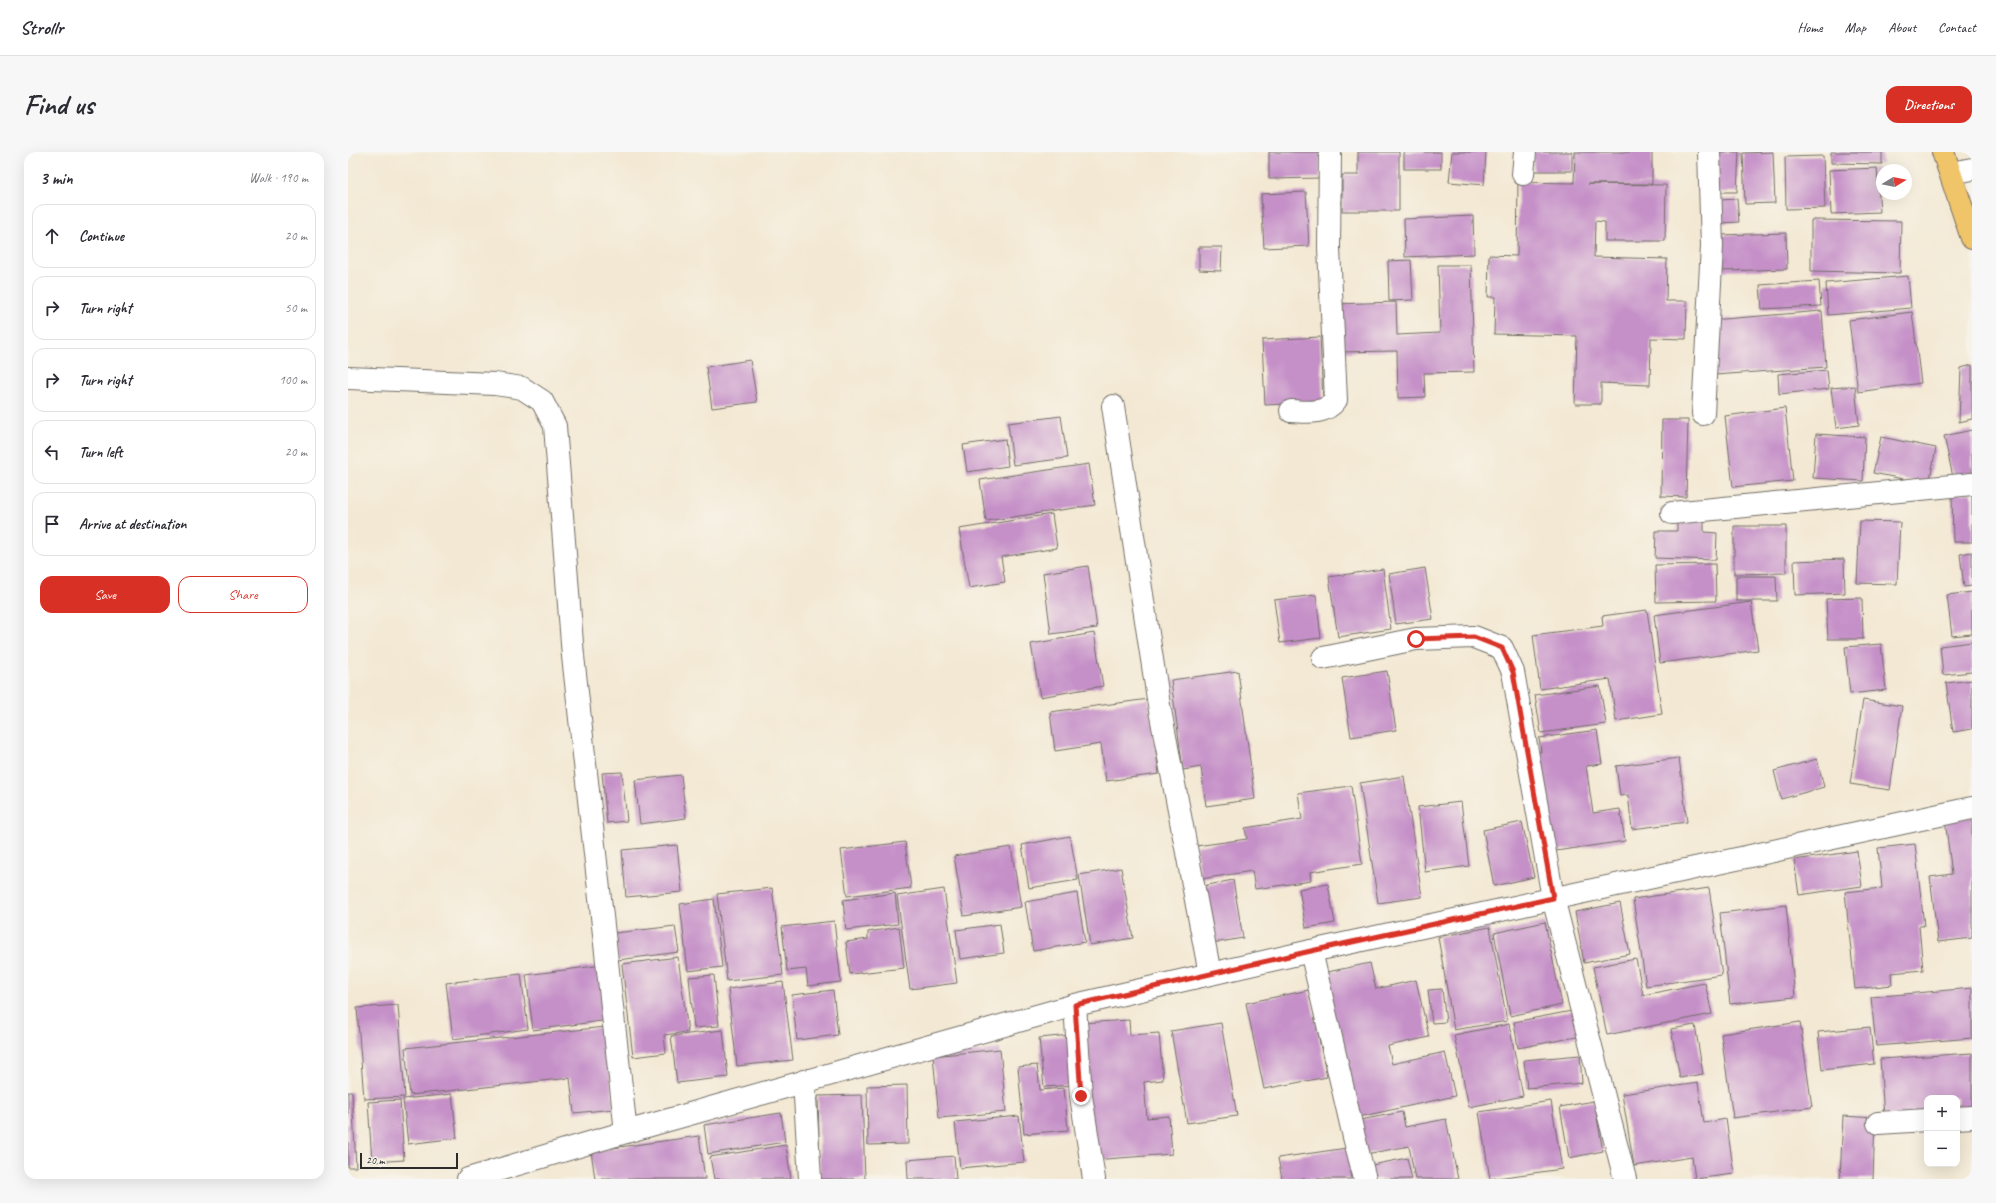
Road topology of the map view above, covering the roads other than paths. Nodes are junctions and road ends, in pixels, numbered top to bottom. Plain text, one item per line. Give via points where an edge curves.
1 (1330, 152) edge
2 (1525, 152) edge
3 (1709, 152) edge
4 (1943, 152) edge
5 (1972, 169) edge
6 (1523, 174) dead end
7 (1951, 174) junction
8 (1970, 225) edge
9 (348, 378) edge
10 (1113, 406) dead end
11 (1291, 411) dead end
12 (1703, 414) dead end
13 (1972, 484) edge
14 (1672, 513) dead end
15 (1323, 658) dead end
16 (1972, 808) edge
17 (1553, 898) junction
18 (1311, 951) junction
19 (1210, 974) junction
20 (1075, 1005) junction
21 (804, 1081) junction
22 (1972, 1117) edge
23 (1960, 1118) edge
24 (1924, 1120) edge
25 (1878, 1123) dead end
26 (626, 1132) junction
27 (468, 1179) edge
28 (810, 1179) edge
29 (1094, 1179) edge
30 (1365, 1179) edge
31 (1625, 1179) edge

1 - 11 street via 1329,248 1336,400 1332,406 1314,412
2 - 6 street
3 - 12 street via 1712,246
4 - 7 main road
5 - 7 street
7 - 8 main road
9 - 26 street via 495,384 522,388 542,401 555,426 573,656
10 - 19 street via 1159,705
13 - 14 street
15 - 17 street via 1416,639 1474,637 1502,648 1513,672
16 - 17 street
17 - 18 street
17 - 31 street
18 - 19 street
18 - 30 street
19 - 20 street
20 - 21 street
20 - 29 street via 1081,1096
21 - 26 street
21 - 28 street
22 - 23 street
24 - 25 street
26 - 27 street

